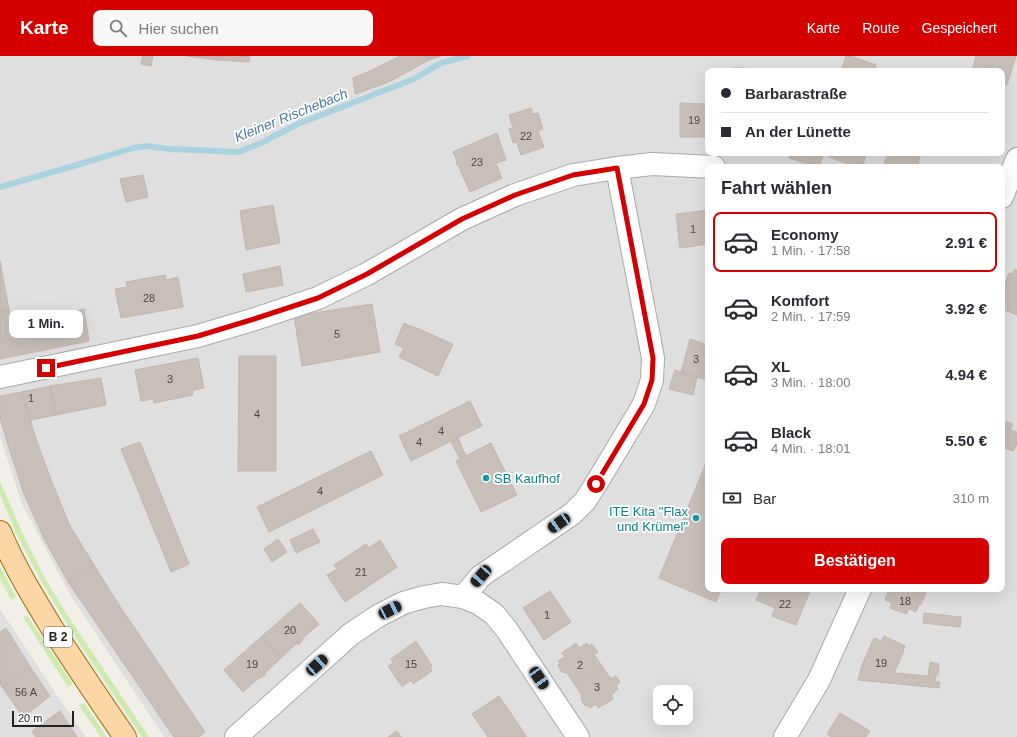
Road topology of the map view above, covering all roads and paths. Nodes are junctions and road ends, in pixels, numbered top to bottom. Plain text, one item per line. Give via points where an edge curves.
1 (1017, 159) edge
2 (705, 167) edge
3 (617, 168) junction
4 (1005, 189) edge
5 (0, 377) edge
6 (0, 532) edge
7 (859, 592) edge
8 (463, 597) junction
9 (125, 737) edge
10 (236, 737) edge
11 (578, 737) edge
12 (785, 737) edge

1 - 4 street
2 - 3 street via 652,164
3 - 5 street via 573,175 515,195 462,219 367,274 318,298 198,336
3 - 8 street via 653,358 652,380 644,404 585,501 572,514 481,576
6 - 9 main road, B 2 via 33,598
7 - 12 street via 819,680
8 - 10 street via 442,594 424,597 403,603 378,616 351,634
8 - 11 street via 494,614

